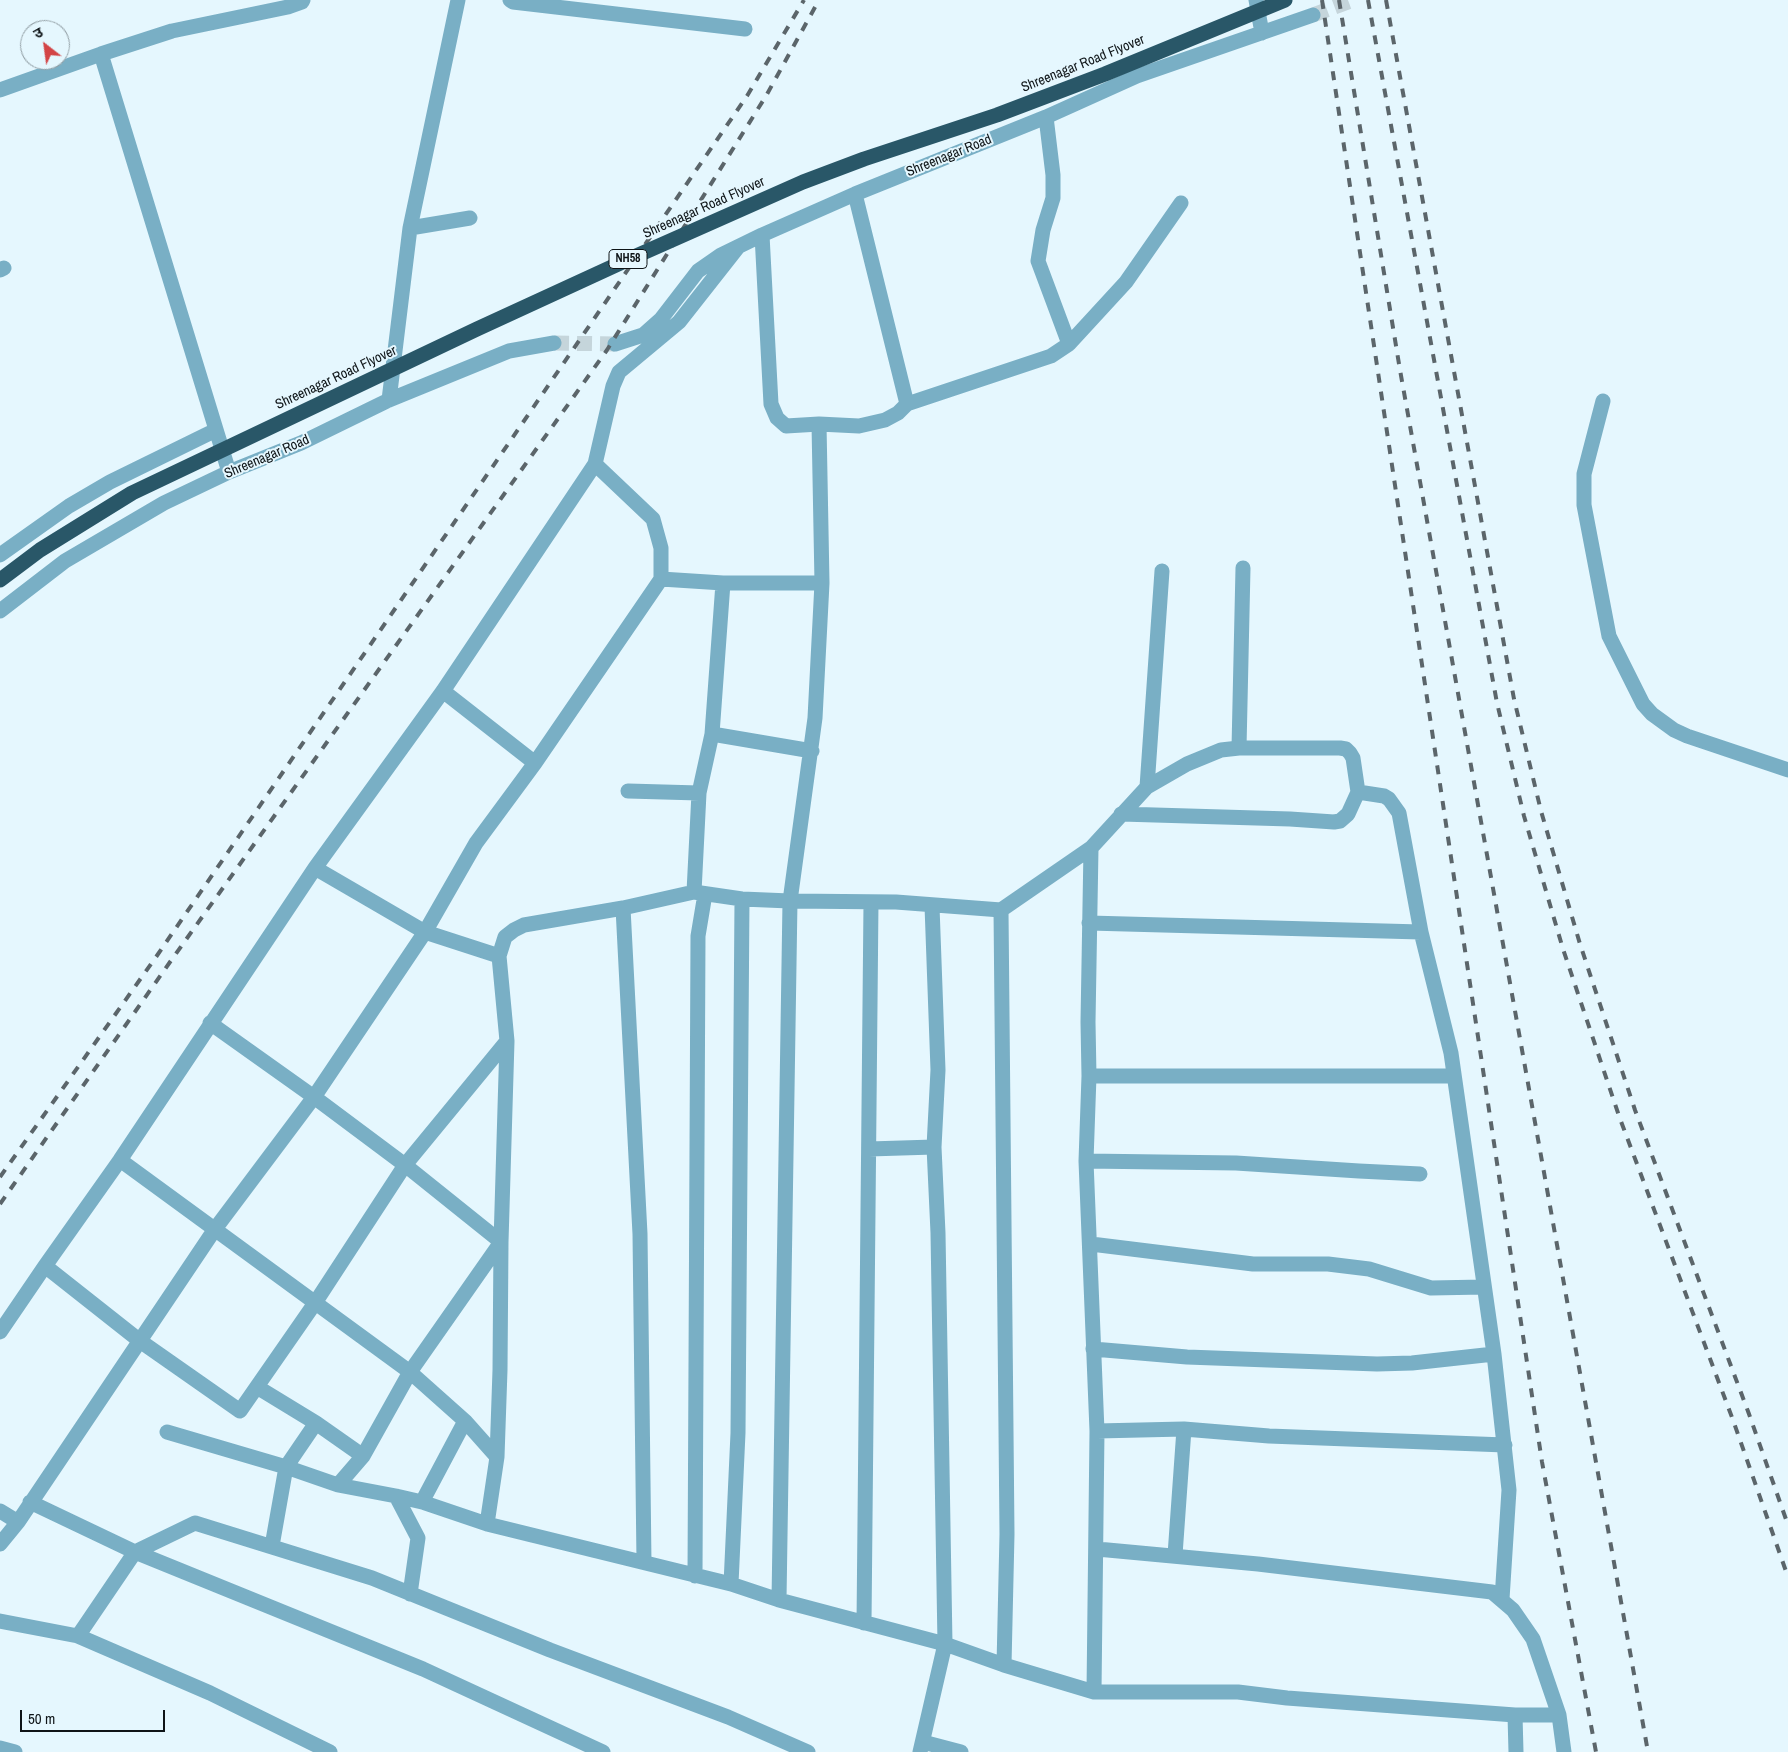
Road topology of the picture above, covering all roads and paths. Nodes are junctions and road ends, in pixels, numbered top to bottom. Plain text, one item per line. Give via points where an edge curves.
1 (303, 0) edge
2 (510, 0) edge
3 (1256, 0) edge
4 (1285, 0) edge
5 (456, 2) edge
6 (1313, 15) tunnel mouth
7 (745, 28) dead end
8 (1262, 33) junction
9 (101, 54) junction
10 (0, 90) edge
11 (1046, 117) junction
12 (855, 194) junction
13 (1181, 203) dead end
14 (470, 218) dead end
15 (410, 228) junction
16 (762, 235) junction
17 (738, 247) junction
18 (554, 343) tunnel mouth
19 (615, 344) tunnel mouth
20 (1069, 344) junction
21 (389, 400) junction
22 (1602, 401) dead end
23 (907, 404) junction
24 (819, 424) junction
25 (216, 430) junction
26 (596, 464) junction
27 (229, 472) junction
28 (0, 555) edge
29 (1243, 568) dead end
30 (1162, 571) dead end
31 (661, 579) junction
32 (0, 580) edge
33 (723, 583) junction
34 (822, 583) junction
35 (0, 611) edge
36 (443, 691) junction
37 (712, 734) junction
38 (1239, 748) junction
39 (812, 751) junction
40 (535, 763) junction
41 (1788, 770) edge
42 (1147, 787) junction
43 (628, 791) dead end
44 (1358, 792) junction
45 (699, 793) junction
46 (1121, 814) junction
47 (1091, 848) junction
48 (315, 868) junction
49 (699, 893) junction
50 (742, 899) junction
51 (790, 901) junction
52 (870, 902) junction
53 (932, 906) junction
54 (623, 908) junction
55 (1000, 910) junction
56 (1089, 923) junction
57 (425, 932) junction
58 (1421, 932) junction
59 (499, 956) junction
60 (210, 1023) junction
61 (507, 1041) junction
62 (1089, 1076) junction
63 (1453, 1076) junction
64 (314, 1097) junction
65 (934, 1147) junction
66 (869, 1149) junction
67 (120, 1160) junction
68 (1086, 1161) junction
69 (405, 1165) junction
70 (1420, 1174) dead end
71 (216, 1229) junction
72 (501, 1242) junction
73 (1090, 1244) junction
74 (44, 1266) junction
75 (1484, 1287) junction
76 (316, 1303) junction
77 (0, 1332) edge
78 (140, 1341) junction
79 (1093, 1349) junction
80 (1494, 1354) junction
81 (410, 1372) junction
82 (257, 1387) junction
83 (465, 1422) junction
84 (316, 1423) junction
85 (1184, 1429) junction
86 (1098, 1431) junction
87 (167, 1432) dead end
88 (1505, 1445) junction
89 (363, 1456) junction
90 (497, 1457) junction
91 (286, 1466) junction
92 (338, 1485) junction
93 (396, 1496) junction
94 (30, 1502) junction
95 (422, 1502) junction
96 (0, 1511) edge
97 (18, 1522) junction
98 (486, 1524) junction
99 (0, 1544) edge
100 (272, 1546) junction
101 (1097, 1548) junction
102 (135, 1552) junction
103 (1175, 1555) junction
104 (644, 1562) junction
105 (695, 1576) junction
106 (731, 1584) junction
107 (410, 1594) junction
108 (1502, 1599) junction
109 (779, 1600) junction
110 (0, 1621) edge
111 (864, 1623) junction
112 (78, 1636) junction
113 (945, 1644) junction
114 (1004, 1665) junction
115 (1094, 1692) junction
116 (1515, 1715) junction
117 (1559, 1715) junction
118 (785, 1747) edge
119 (921, 1747) edge
120 (327, 1751) edge
121 (603, 1752) edge
122 (808, 1752) edge
123 (961, 1752) edge
124 (1516, 1752) edge
125 (1564, 1752) edge

1 - 9 street via 288,7 172,31
2 - 7 street
3 - 8 street
4 - 32 highway, Shreenagar Road Flyover / NH58, bridge via 1024,105 803,182 627,260 132,493 40,550
5 - 15 street
6 - 8 street, Shreenagar Road
8 - 11 street, Shreenagar Road via 1137,76
9 - 10 street
9 - 25 street
11 - 12 street, Shreenagar Road
11 - 20 street via 1053,198 1038,261
12 - 16 street, Shreenagar Road
12 - 23 street
13 - 20 street via 1126,282
14 - 15 street
15 - 21 street
16 - 17 street, Shreenagar Road
16 - 24 street via 771,404 777,418 786,426
17 - 19 street, Shreenagar Road via 698,271 661,319 643,335
17 - 26 street via 679,322 619,372
18 - 21 street, Shreenagar Road via 509,351
20 - 23 street via 1051,356
21 - 27 street, Shreenagar Road via 301,443
22 - 41 street via 1584,474 1584,505 1609,636 1643,704 1652,714 1687,736
23 - 24 street via 884,420 859,426
24 - 34 street
25 - 27 street
25 - 28 street via 110,482 69,506
26 - 31 street via 653,519 661,548
26 - 36 street
27 - 35 street, Shreenagar Road via 164,503 65,561
29 - 38 street
30 - 42 street
31 - 33 street
31 - 40 street
33 - 34 street
33 - 37 street
34 - 39 street
36 - 40 street
36 - 48 street
37 - 39 street
37 - 45 street
38 - 42 street via 1221,750 1187,764
38 - 44 street via 1346,749 1353,758
39 - 51 street
40 - 57 street via 476,843
42 - 46 street
43 - 45 street
44 - 46 street via 1348,814 1334,822
44 - 58 street via 1390,799 1399,813
45 - 49 street
46 - 47 street
47 - 55 street
47 - 56 street
48 - 57 street
48 - 60 street
49 - 50 street
49 - 54 street
49 - 105 street
50 - 51 street
50 - 106 street via 738,1433
51 - 52 street
51 - 109 street
52 - 53 street
52 - 66 street
53 - 55 street
53 - 65 street via 938,1070
54 - 59 street via 524,925 505,937
54 - 104 street via 640,1234
55 - 114 street via 1007,1534
56 - 58 street
56 - 62 street
57 - 59 street
57 - 64 street
58 - 63 street via 1451,1053
59 - 61 street
60 - 64 street
60 - 67 street
61 - 69 street
61 - 72 street
62 - 63 street
62 - 68 street
63 - 75 street
64 - 69 street
64 - 71 street
65 - 66 street
65 - 113 street
66 - 111 street
67 - 71 street
67 - 74 street
68 - 70 street via 1236,1163
68 - 73 street
69 - 72 street
69 - 76 street
71 - 76 street
71 - 78 street
72 - 81 street
72 - 90 street
73 - 75 street via 1253,1264 1328,1264 1369,1269 1431,1288
73 - 79 street
74 - 77 street
74 - 78 street
75 - 80 street
76 - 81 street
76 - 82 street
78 - 82 street via 240,1411
78 - 94 street
79 - 80 street via 1187,1357 1377,1364
79 - 86 street
80 - 88 street
81 - 83 street
81 - 89 street
82 - 84 street
83 - 90 street
83 - 95 street
84 - 89 street
84 - 91 street
85 - 86 street
85 - 88 street via 1268,1436
85 - 103 street
86 - 101 street
87 - 91 street
88 - 108 street via 1509,1490
89 - 92 street
90 - 98 street
91 - 92 street
91 - 100 street
92 - 93 street
93 - 95 street
93 - 107 street via 418,1538
94 - 97 street
94 - 102 street
95 - 98 street
96 - 97 street
97 - 99 street
98 - 104 street
100 - 102 street via 195,1523
100 - 107 street via 372,1578
101 - 103 street
101 - 115 street
102 - 112 street
102 - 121 street via 423,1669
103 - 108 street via 1492,1592
104 - 105 street
105 - 106 street
106 - 109 street
107 - 118 street via 728,1717
108 - 117 street via 1533,1639
109 - 111 street
110 - 112 street
111 - 113 street
112 - 120 street via 210,1693
113 - 114 street
113 - 119 street
114 - 115 street
115 - 116 street via 1238,1692
116 - 117 street
116 - 124 street
117 - 125 street
118 - 122 street
119 - 123 street

